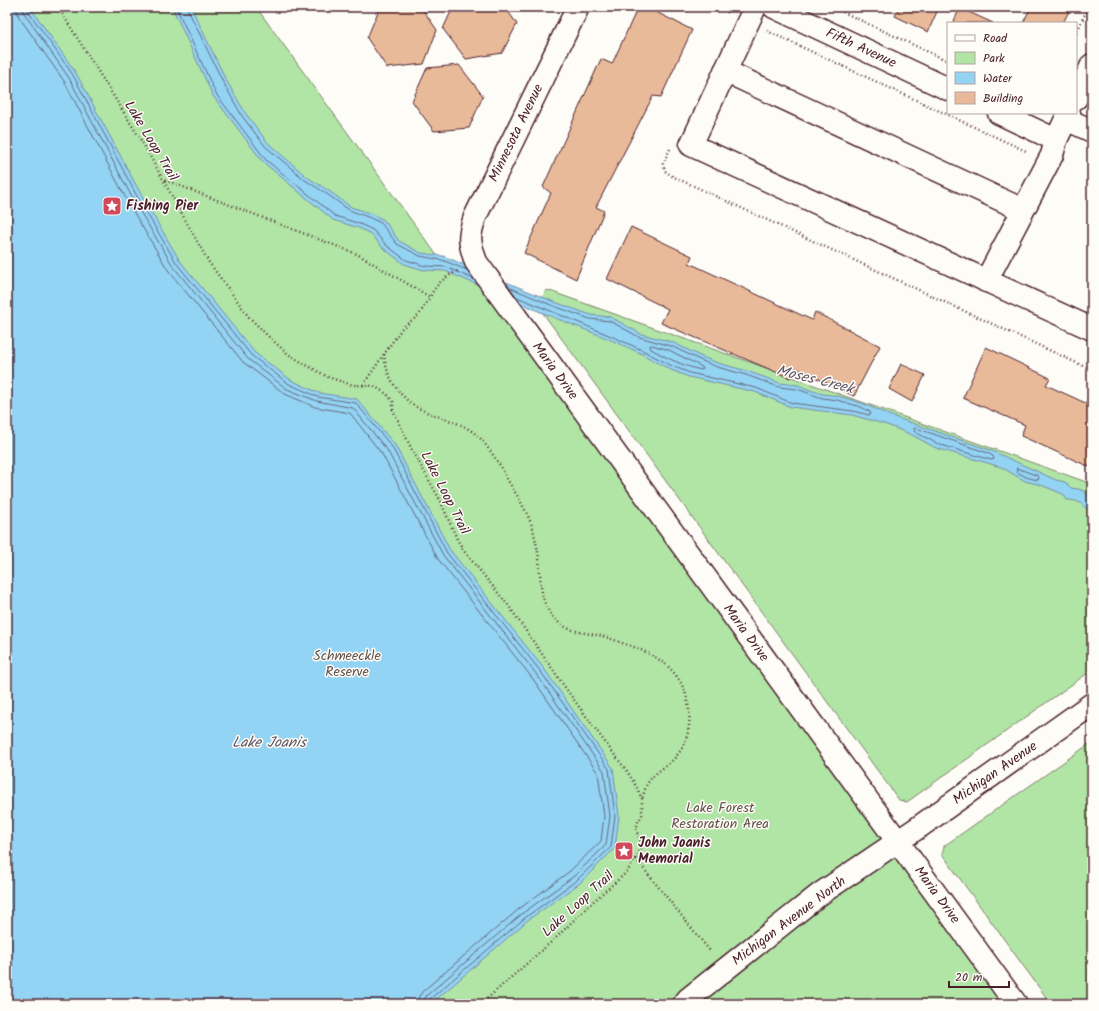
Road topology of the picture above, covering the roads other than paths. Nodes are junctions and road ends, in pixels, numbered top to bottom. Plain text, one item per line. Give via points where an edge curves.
1 (578, 7) edge
2 (774, 7) edge
3 (751, 14) edge
4 (1092, 65) edge
5 (725, 71) junction
6 (947, 89) edge
7 (1077, 96) edge
8 (1001, 114) edge
9 (1067, 116) edge
10 (1092, 131) edge
11 (1056, 140) junction
12 (1023, 210) junction
13 (476, 262) joint
14 (986, 281) junction
15 (1092, 329) edge
16 (1092, 704) edge
17 (898, 842) junction
18 (684, 1004) edge
19 (1016, 1004) edge

1 - 13 street, Minnesota Avenue via 475,217 470,232 470,245
2 - 6 street, Fifth Avenue
3 - 5 street
4 - 7 street
5 - 12 street
5 - 14 street via 691,145
8 - 11 street
9 - 10 street
9 - 11 street
11 - 12 street via 1052,154
12 - 14 street
13 - 17 street, Maria Drive
14 - 15 street
16 - 17 street, Michigan Avenue
17 - 18 street, Michigan Avenue North via 820,894
17 - 19 street, Maria Drive

